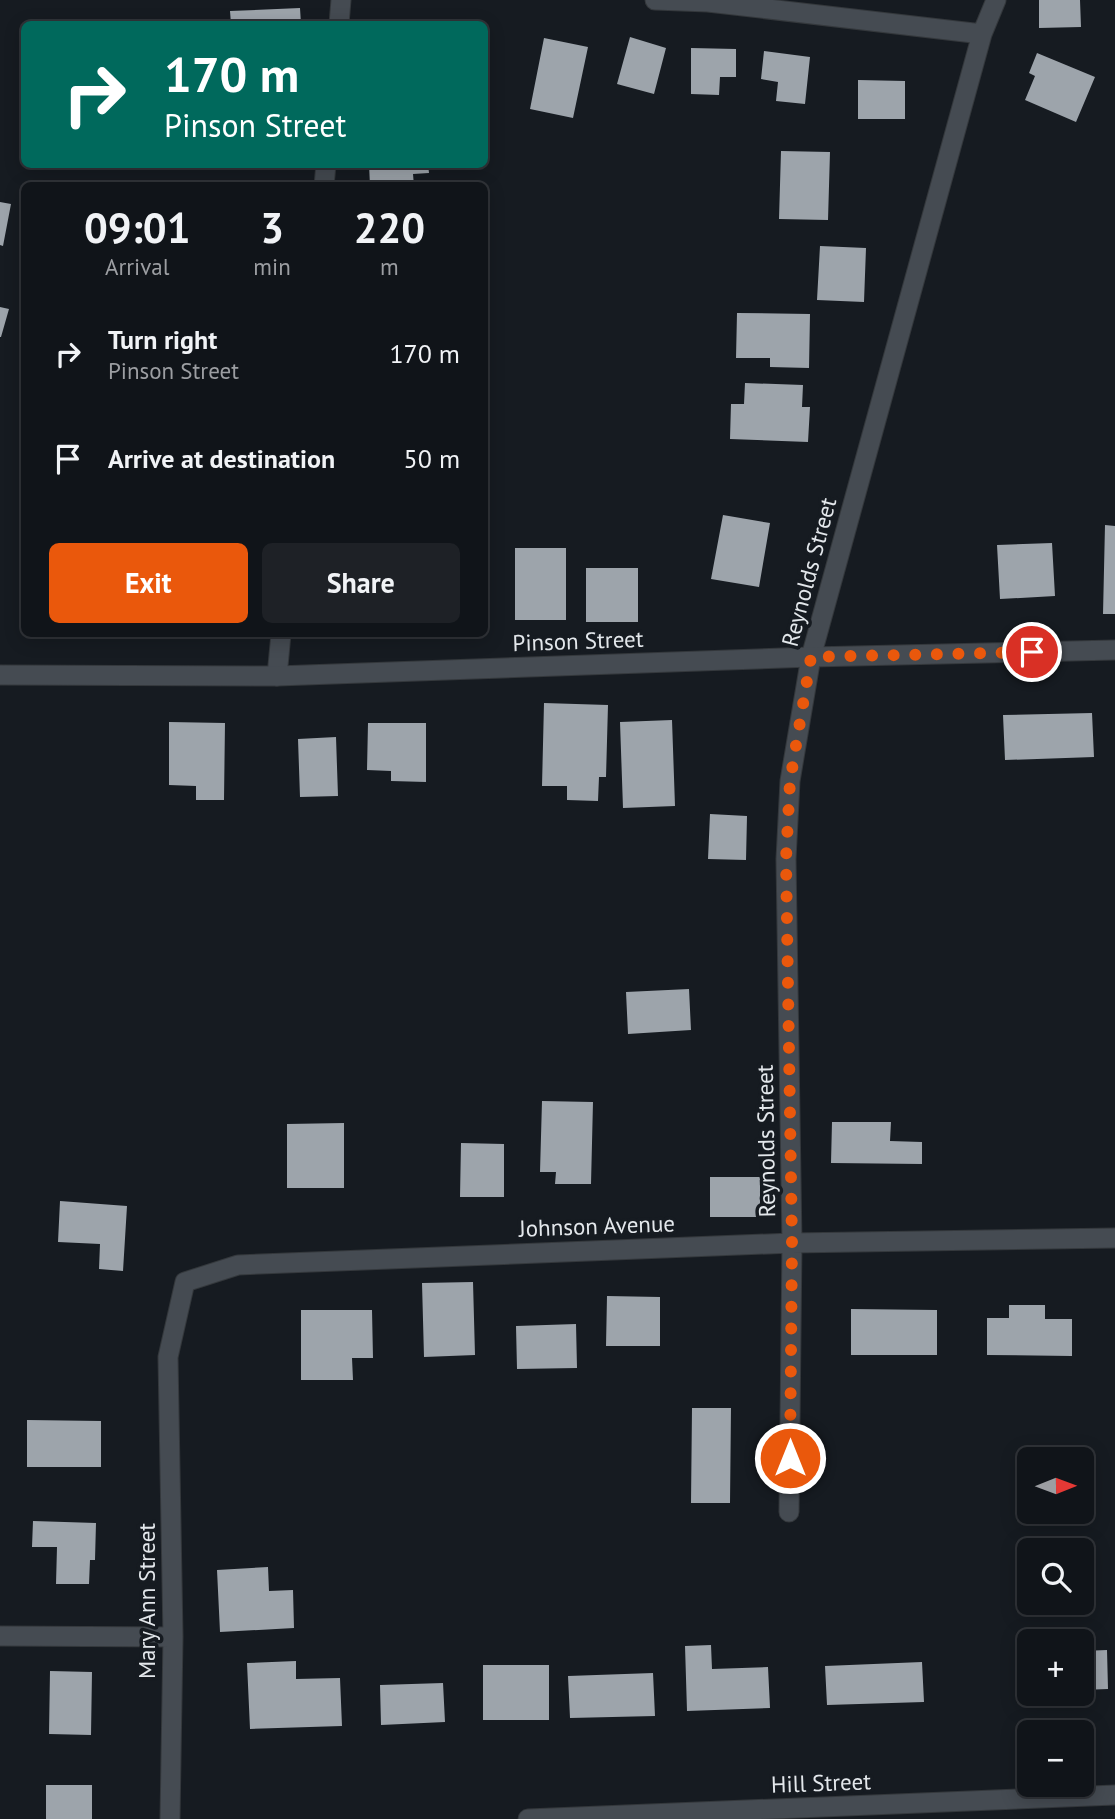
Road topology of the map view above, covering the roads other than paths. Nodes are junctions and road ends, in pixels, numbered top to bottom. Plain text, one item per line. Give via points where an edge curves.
1 (341, 0) edge
2 (655, 0) edge
3 (996, 0) edge
4 (339, 21) edge
5 (982, 34) junction
6 (281, 637) edge
7 (1115, 650) edge
8 (811, 657) junction
9 (0, 674) edge
10 (277, 676) junction
11 (1115, 1238) edge
12 (792, 1243) junction
13 (169, 1382) joint
14 (789, 1512) dead end
15 (0, 1636) edge
16 (173, 1637) junction
17 (1115, 1795) edge
18 (682, 1816) edge
19 (170, 1819) edge
20 (528, 1819) edge

1 - 4 street
2 - 5 street
3 - 5 street, Reynolds Street
5 - 8 street, Reynolds Street
6 - 10 street
7 - 8 street, Pinson Street
8 - 10 street, Pinson Street
8 - 12 street, Reynolds Street via 790,781 786,859
9 - 10 street, Pinson Street
11 - 12 street, Johnson Avenue
12 - 13 street, Johnson Avenue via 238,1265 185,1282 168,1357
12 - 14 street, Reynolds Street
13 - 16 street, Mary Ann Street
15 - 16 street
16 - 19 street, Mary Ann Street
17 - 18 street, Hill Street
18 - 20 street, Hill Street

